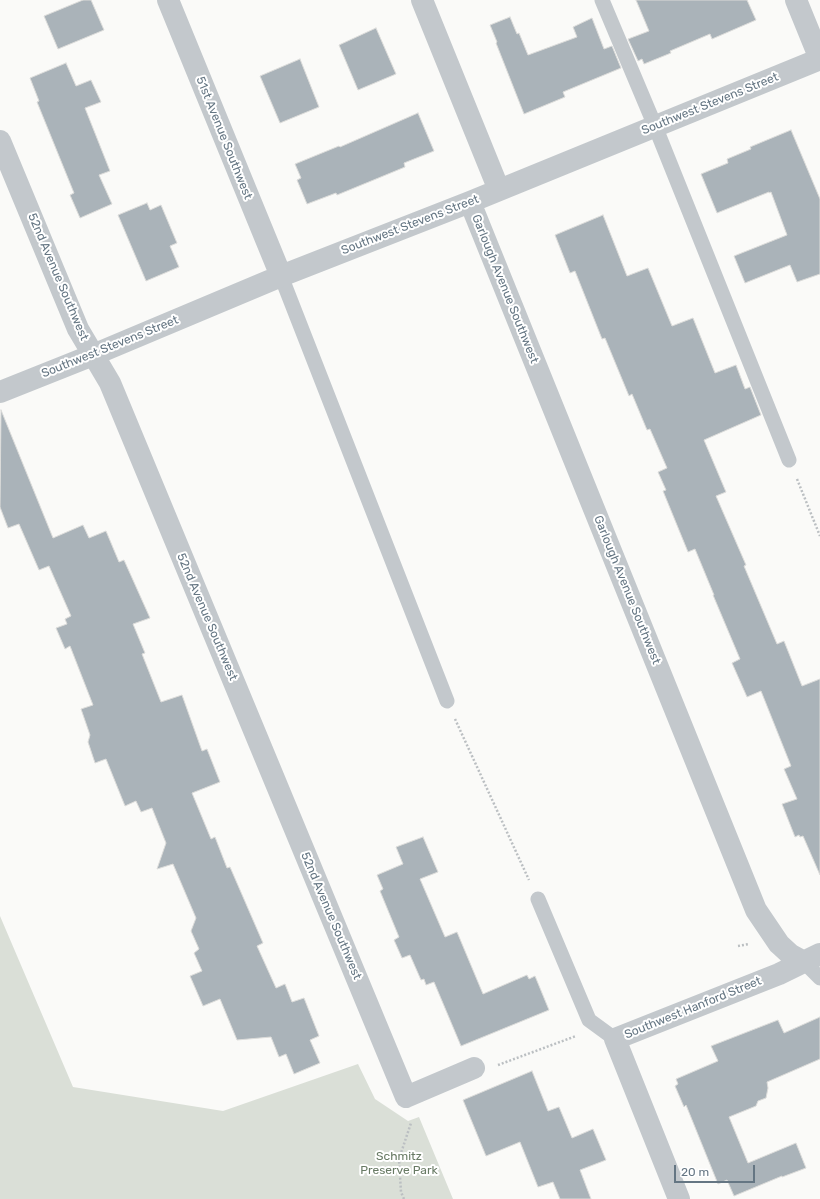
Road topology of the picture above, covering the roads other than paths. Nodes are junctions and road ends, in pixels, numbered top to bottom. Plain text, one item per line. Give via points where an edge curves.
1 (168, 0) edge
2 (422, 0) edge
3 (602, 0) edge
4 (796, 0) edge
5 (820, 59) edge
6 (655, 126) junction
7 (0, 141) edge
8 (499, 190) junction
9 (470, 202) junction
10 (281, 276) junction
11 (93, 355) junction
12 (0, 392) edge
13 (790, 460) road end
14 (447, 701) road end
15 (538, 899) road end
16 (812, 958) edge
17 (820, 978) edge
18 (615, 1040) junction
19 (474, 1068) road end
20 (679, 1199) edge

1 - 10 street, 51st Avenue Southwest
2 - 8 street
3 - 6 lane
4 - 5 street
5 - 6 street, Southwest Stevens Street
6 - 8 street, Southwest Stevens Street
6 - 13 lane
7 - 11 street, 52nd Avenue Southwest via 78,329
8 - 9 street, Southwest Stevens Street
9 - 10 street, Southwest Stevens Street
9 - 16 street, Garlough Avenue Southwest via 756,910 779,944 791,955
10 - 11 street, Southwest Stevens Street
10 - 14 lane
11 - 12 street, Southwest Stevens Street
11 - 19 street, 52nd Avenue Southwest via 113,390 406,1097
15 - 18 lane via 589,1020
16 - 17 lane
16 - 18 street, Southwest Hanford Street via 779,974
18 - 20 street

